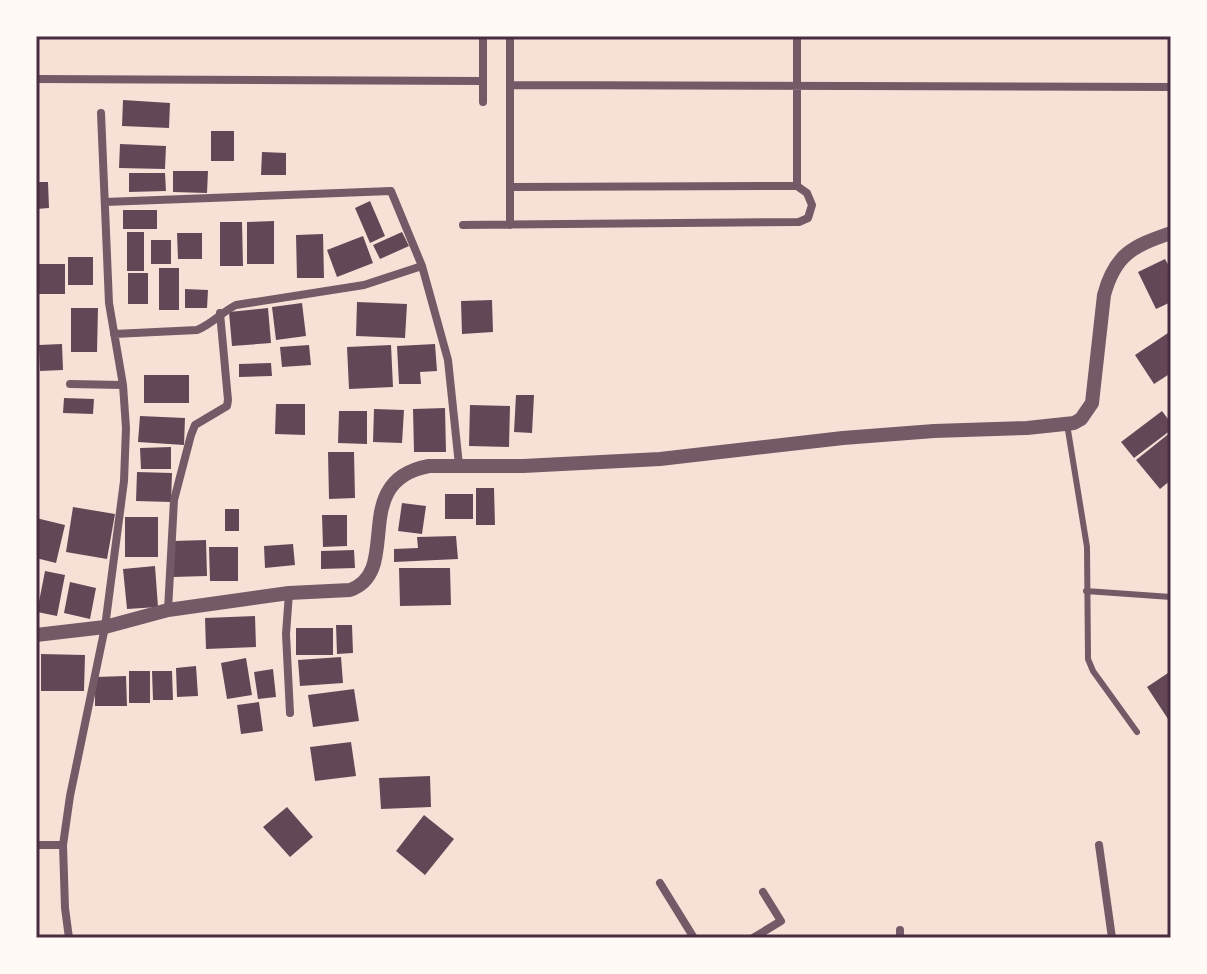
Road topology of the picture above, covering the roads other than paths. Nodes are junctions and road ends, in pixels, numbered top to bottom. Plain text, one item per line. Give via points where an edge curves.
1 (483, 36) edge
2 (510, 36) edge
3 (797, 36) edge
4 (36, 79) edge
5 (483, 81) junction
6 (510, 85) junction
7 (797, 86) junction
8 (1171, 87) edge
9 (483, 102) dead end
10 (101, 113) dead end
11 (797, 186) junction
12 (510, 187) junction
13 (105, 202) junction
14 (463, 225) dead end
15 (510, 225) junction
16 (1171, 233) edge
17 (422, 266) junction
18 (220, 313) junction
19 (114, 334) junction
20 (70, 384) dead end
21 (123, 385) junction
22 (1067, 424) junction
23 (459, 465) junction
24 (1086, 591) junction
25 (289, 593) junction
26 (1171, 597) edge
27 (168, 610) junction
28 (105, 627) junction
29 (36, 635) edge
30 (290, 713) dead end
31 (1137, 732) dead end
32 (36, 845) edge
33 (63, 845) junction
34 (1099, 845) dead end
35 (660, 883) dead end
36 (763, 892) dead end
37 (69, 938) edge
38 (694, 938) edge
39 (753, 938) edge
40 (1112, 938) edge

1 - 5 street
2 - 6 street
3 - 7 street
4 - 5 street
5 - 9 street
6 - 7 street
6 - 12 street
7 - 8 street
7 - 11 street
10 - 13 street
11 - 12 street
11 - 15 street via 812,205 808,218 799,222
12 - 15 street
13 - 17 street via 391,191
13 - 19 street
14 - 15 street
16 - 22 street via 1127,251 1108,279 1092,403 1081,419
17 - 18 street via 364,285 252,301
17 - 23 street via 450,371
18 - 19 street via 197,330
18 - 27 street via 227,406 195,425 191,435 174,500
19 - 21 street
20 - 21 street
21 - 28 street via 124,481
22 - 23 street via 843,438 660,459
22 - 24 lane via 1087,547
23 - 25 street via 414,469 395,481 382,504 374,560 364,583 350,590
24 - 26 lane
24 - 31 lane via 1088,659
25 - 27 street
25 - 30 street
27 - 28 street
28 - 29 street
28 - 33 street
32 - 33 street
33 - 37 street
34 - 40 street
35 - 38 street
36 - 39 street via 781,921

